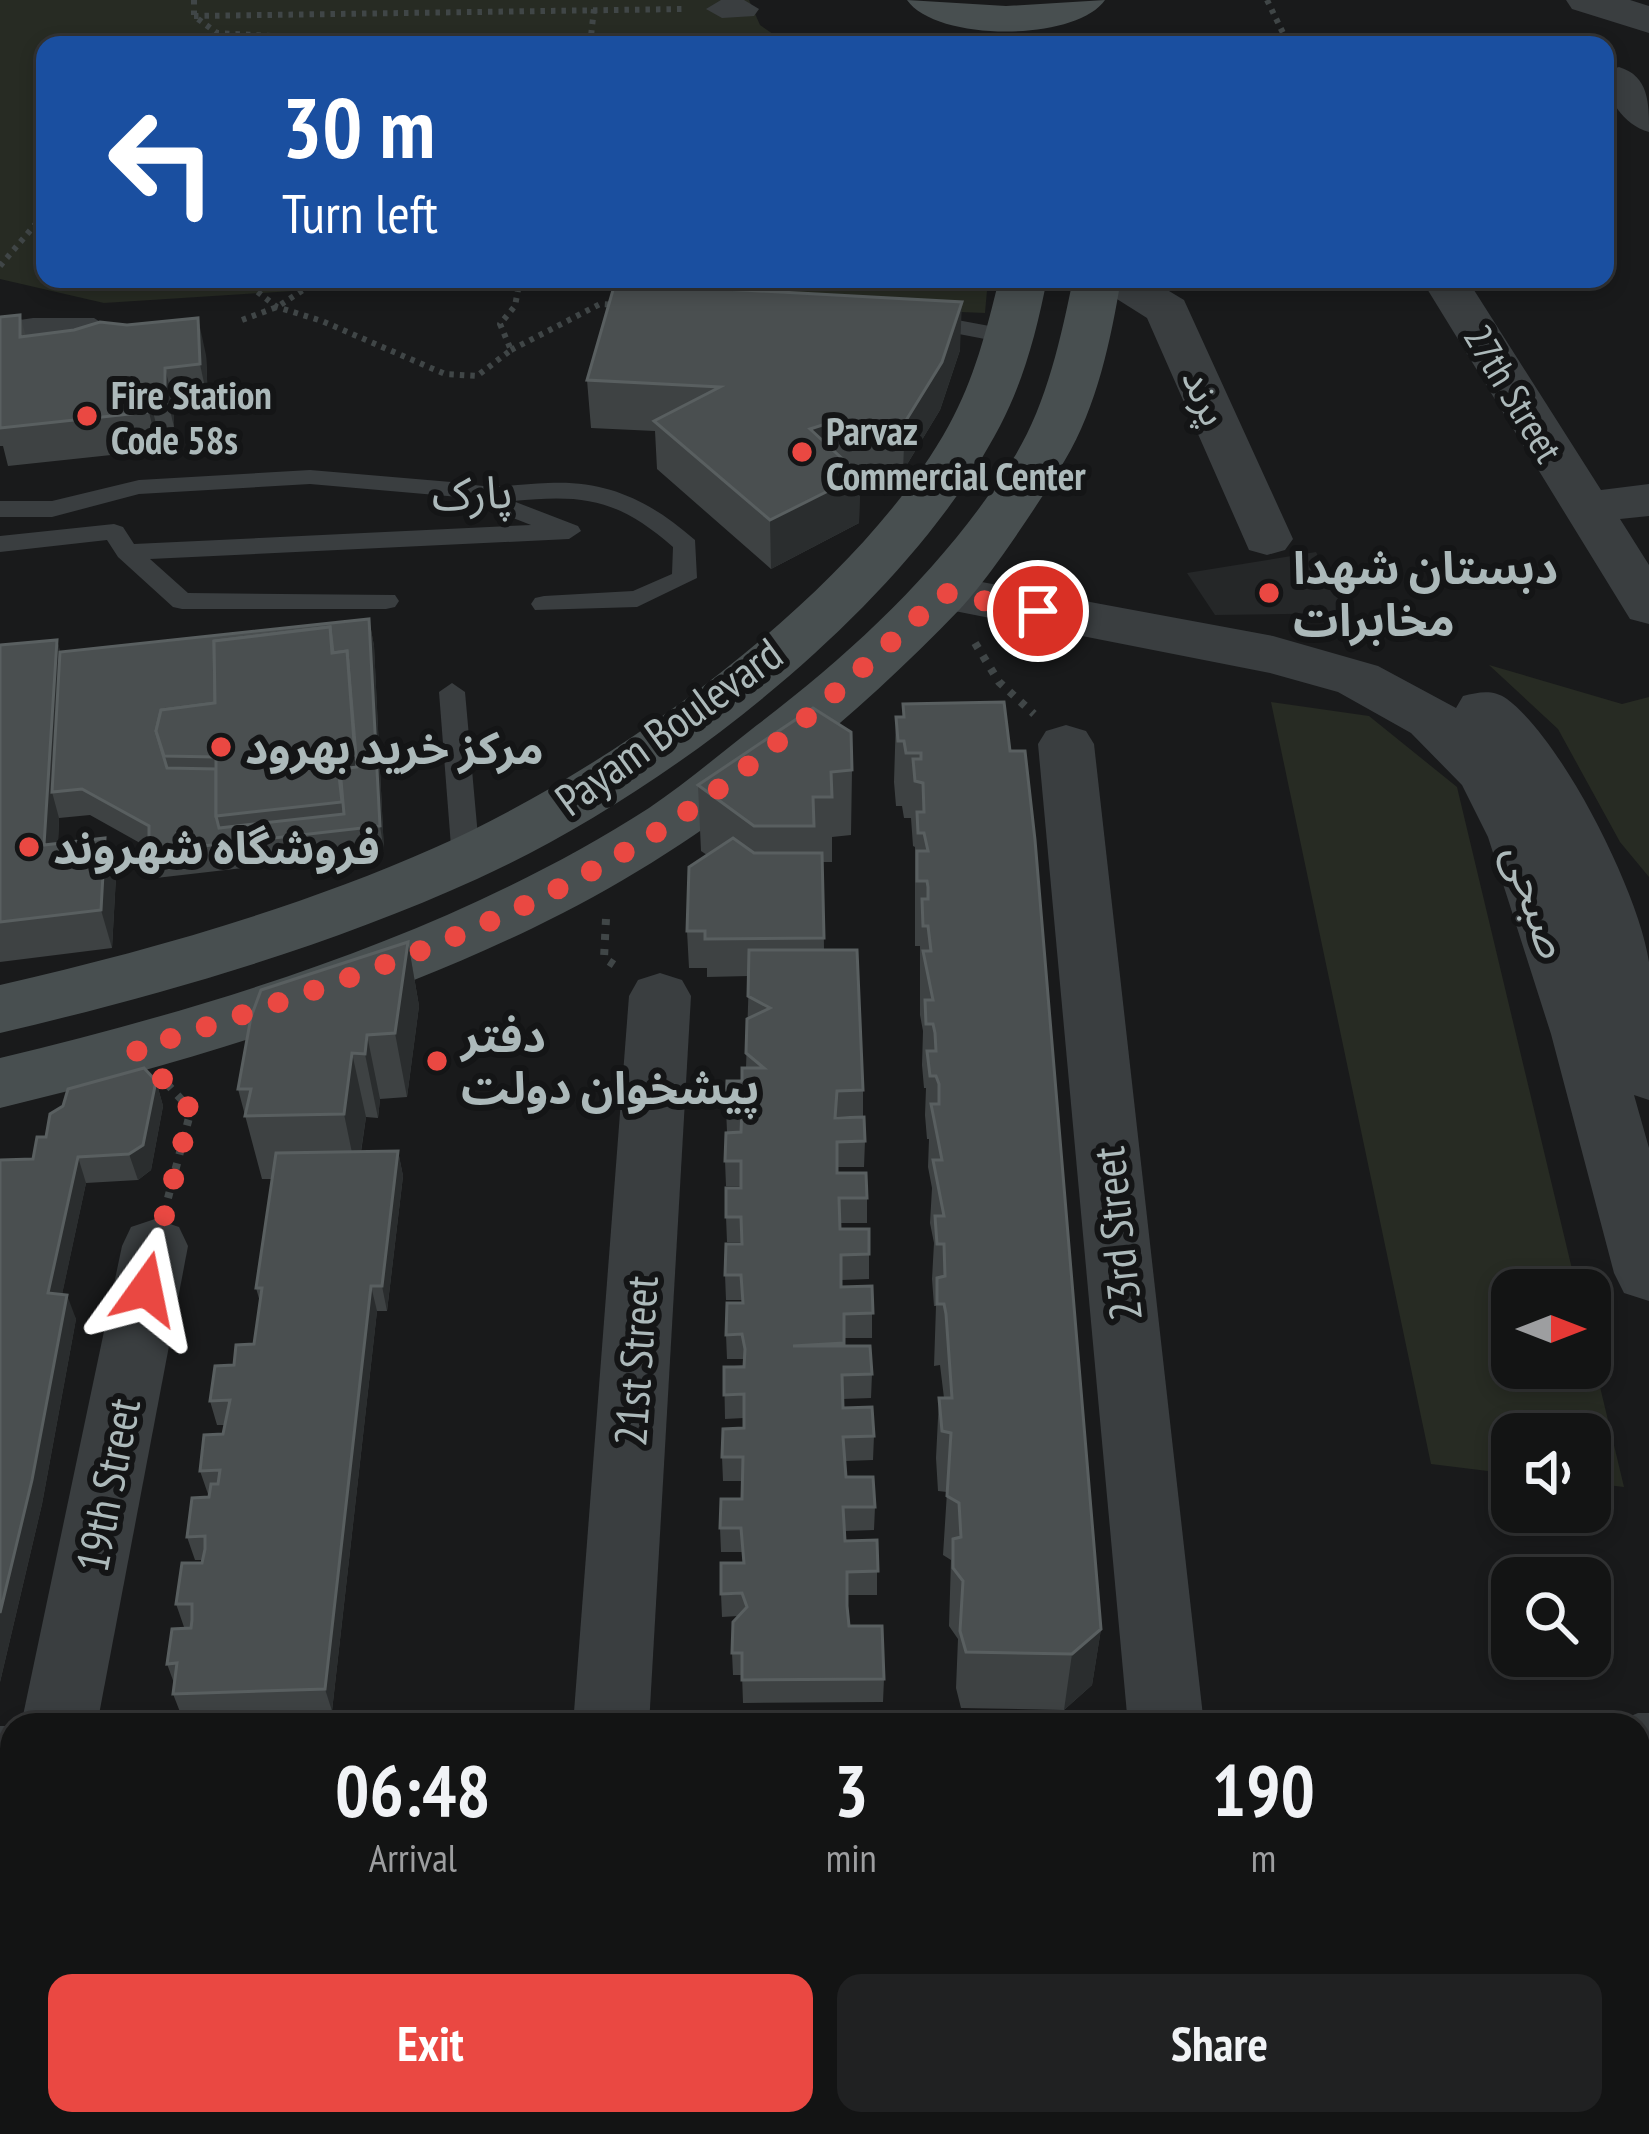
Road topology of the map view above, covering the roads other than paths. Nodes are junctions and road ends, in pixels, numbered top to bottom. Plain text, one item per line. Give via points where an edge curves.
1 (928, 0) edge
2 (1085, 0) edge
3 (1587, 0) edge
4 (1649, 20) edge
5 (1008, 32) edge
6 (1080, 36) edge
7 (1619, 80) dead end
8 (1649, 119) edge
9 (1021, 288) edge
10 (1095, 288) edge
11 (1132, 288) edge
12 (1450, 288) edge
13 (902, 317) edge
14 (94, 325) edge
15 (0, 330) edge
16 (1011, 337) junction
17 (481, 497) junction
18 (1649, 500) edge
19 (1584, 508) junction
20 (0, 509) edge
21 (55, 522) junction
22 (1267, 538) dead end
23 (0, 544) edge
24 (127, 552) junction
25 (944, 593) junction
26 (386, 601) dead end
27 (544, 604) dead end
28 (1649, 607) edge
29 (1273, 655) junction
30 (452, 692) dead end
31 (1066, 744) road end
32 (1573, 834) junction
33 (466, 859) junction
34 (1649, 894) edge
35 (660, 996) dead end
36 (0, 1009) edge
37 (1633, 1033) edge
38 (0, 1083) edge
39 (155, 1246) road end
40 (1649, 1273) edge
41 (61, 1713) edge
42 (612, 1713) edge
43 (1165, 1713) edge

1 - 5 main road
2 - 5 main road
2 - 6 main road
3 - 4 street
7 - 8 street
9 - 16 main road, Payam Boulevard
10 - 25 main road, Payam Boulevard via 1084,347 1040,457
11 - 22 street, پرند via 1167,310
12 - 19 street, 27th Street
13 - 16 lane
14 - 15 lane
16 - 33 main road, Payam Boulevard via 967,440 873,567 758,668 612,778
17 - 21 lane, پارک via 310,477 139,487
17 - 24 lane, پارک via 569,531
17 - 27 lane via 611,492 652,513 686,545 684,578 637,599
18 - 19 street
19 - 28 street, 27th Street
20 - 21 lane
21 - 23 lane
21 - 24 lane via 114,532
24 - 26 lane via 182,601
25 - 29 street, صبحی
25 - 38 main road, Payam Boulevard via 825,703 671,822 512,912 326,987 136,1050
29 - 32 street, صبحی via 1401,663 1441,675 1520,743
29 - 37 street, صبحی via 1358,679 1432,719 1487,774
30 - 33 lane
31 - 43 street, 23rd Street
32 - 34 street
32 - 37 street, صبحی via 1612,940
33 - 36 main road, Payam Boulevard via 270,934
35 - 42 street, 21st Street
37 - 40 street, صبحی
39 - 41 street, 19th Street

